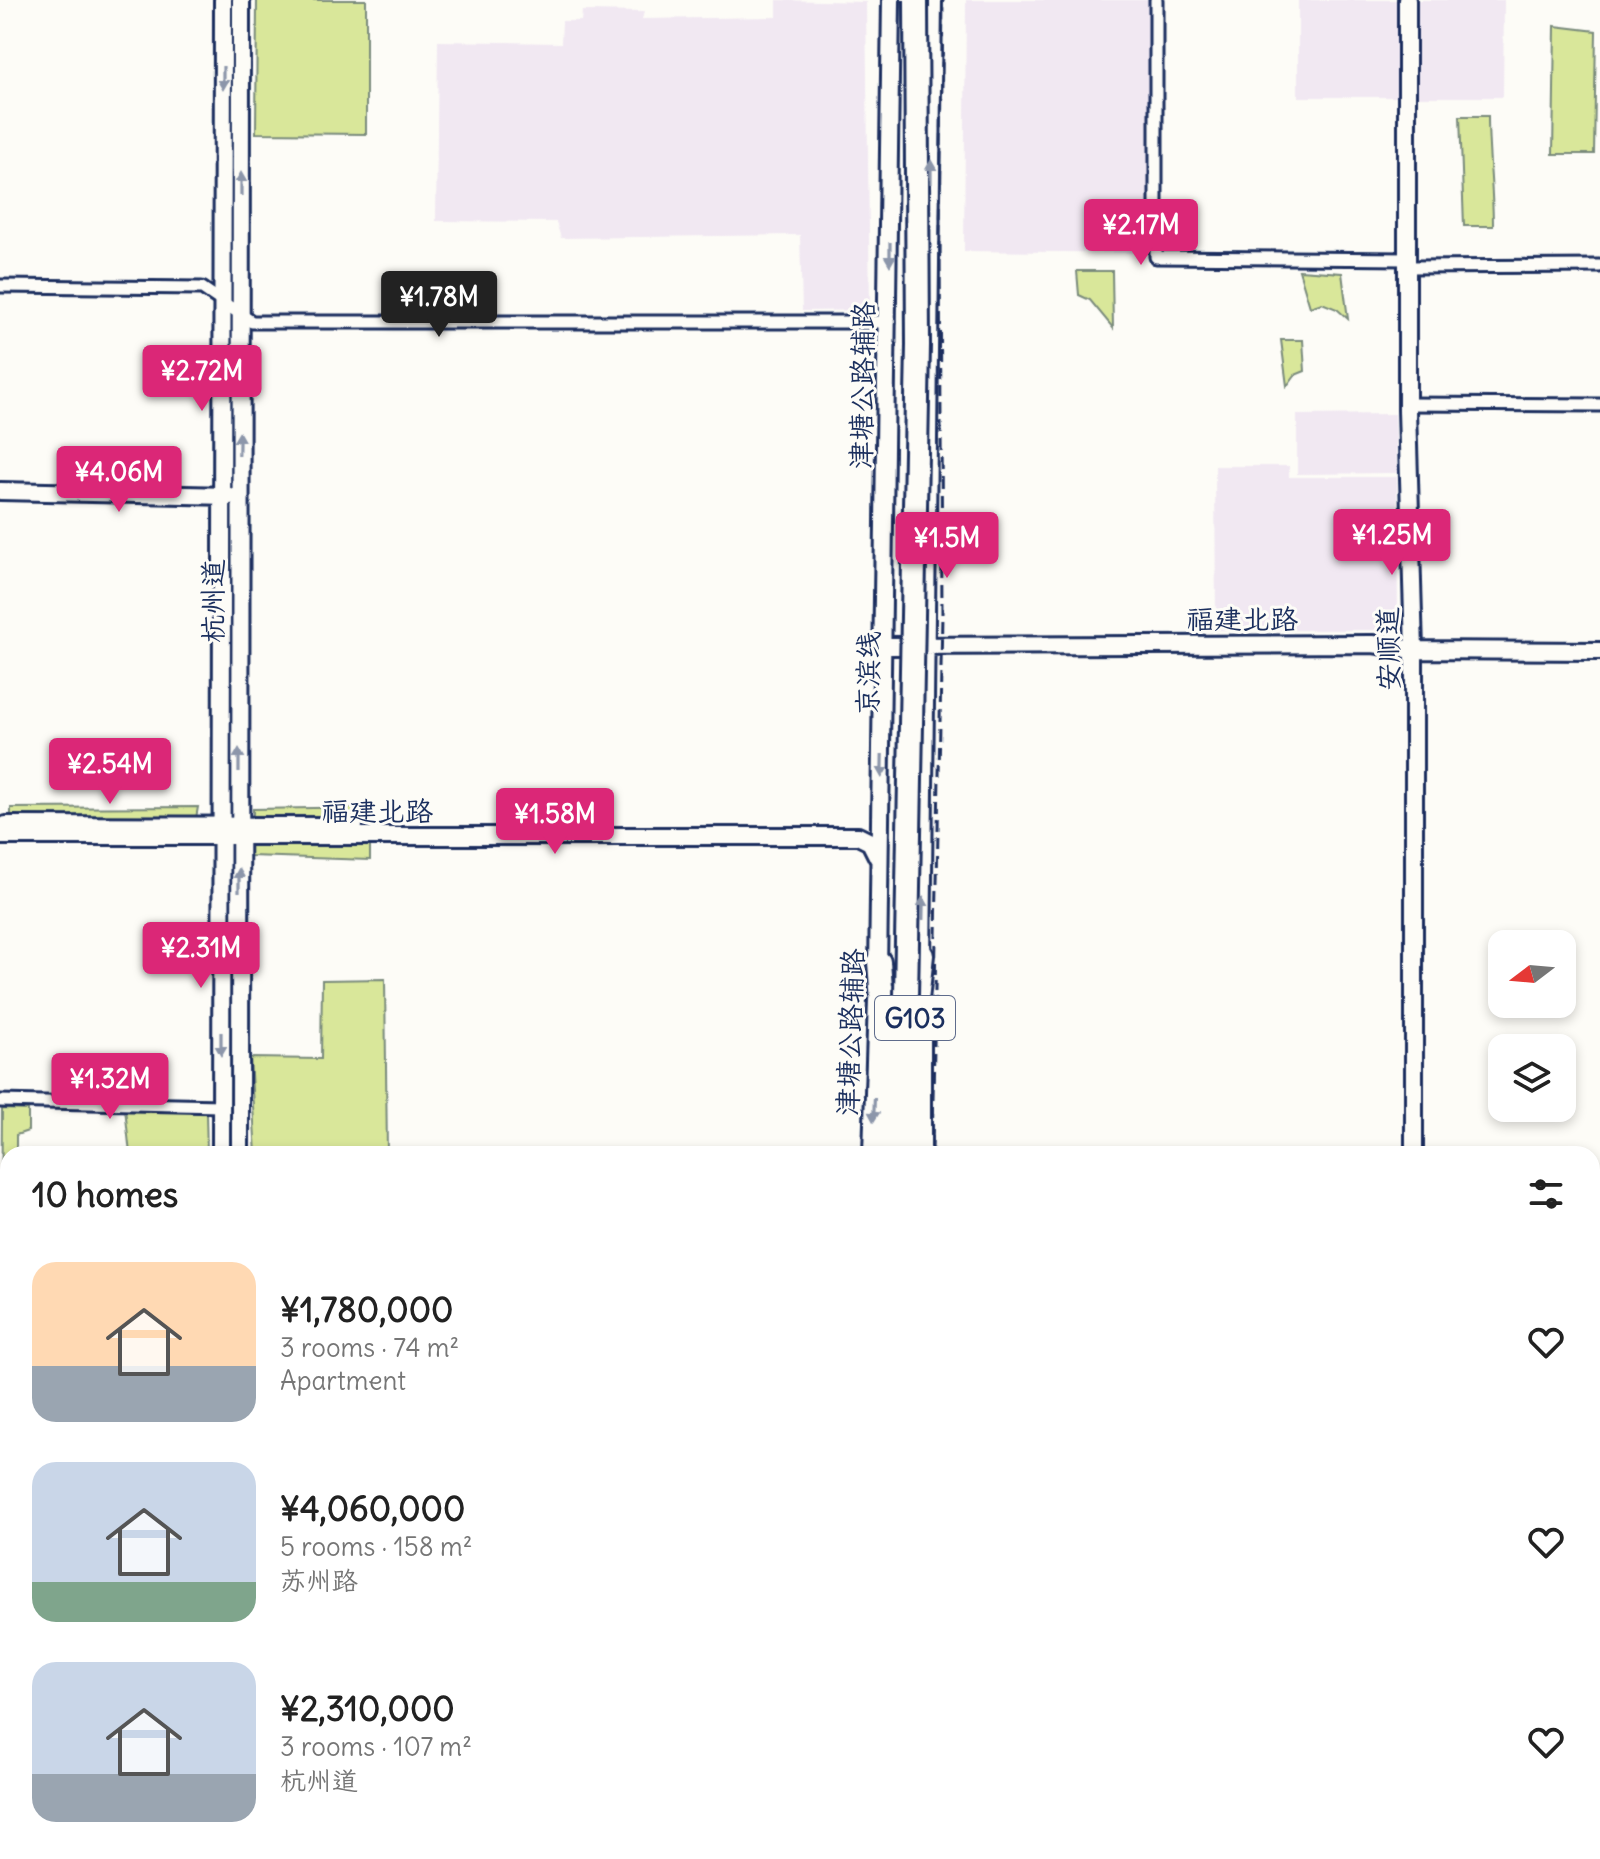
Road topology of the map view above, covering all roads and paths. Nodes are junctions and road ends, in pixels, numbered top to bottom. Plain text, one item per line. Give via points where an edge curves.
1 (223, 0) edge
2 (241, 0) edge
3 (1156, 0) edge
4 (1407, 0) edge
5 (894, 2) edge
6 (929, 2) edge
7 (1407, 263) junction
8 (1600, 266) edge
9 (0, 286) edge
10 (223, 302) junction
11 (241, 314) junction
12 (889, 322) junction
13 (1407, 404) junction
14 (1600, 405) edge
15 (0, 491) edge
16 (230, 496) junction
17 (884, 646) junction
18 (927, 646) junction
19 (1414, 650) junction
20 (1600, 651) edge
21 (882, 799) junction
22 (0, 825) edge
23 (220, 832) junction
24 (239, 832) junction
25 (0, 836) edge
26 (880, 866) junction
27 (922, 955) junction
28 (879, 962) junction
29 (899, 996) junction
30 (898, 1081) junction
31 (0, 1101) edge
32 (221, 1106) junction
33 (221, 1146) edge
34 (240, 1146) edge
35 (872, 1146) edge
36 (889, 1146) edge
37 (906, 1146) edge
38 (922, 1146) edge
39 (1414, 1146) edge

1 -> 10 main road, 杭州道
11 -> 2 main road, 杭州道
3 - 7 street via 1156,257
4 - 7 main road, 安顺道
5 -> 12 main road, 津塘公路辅路
5 - 29 highway, 京滨线 / G103 via 904,324
18 -> 6 main road, G103
6 - 29 highway, 京滨线 / G103, bridge
7 - 8 street
7 - 13 main road, 安顺道
9 - 10 street via 202,288
10 - 11 street
10 - 16 main road, 杭州道
11 - 12 street via 252,322
16 -> 11 main road, 杭州道
12 - 17 main road, 津塘公路辅路
13 - 14 street
13 - 19 main road, 安顺道
15 - 16 main road
16 - 23 main road, 杭州道
24 -> 16 main road, 杭州道
17 - 18 main road, 福建北路
17 -> 21 main road, 津塘公路辅路
18 - 19 main road, 福建北路 via 1373,644
27 -> 18 main road, G103
19 - 20 main road, 福建北路
19 - 39 main road, 安顺道
21 - 24 main road, 福建北路 via 873,820 859,828
21 - 26 main road, 津塘公路辅路
22 - 23 main road, 福建北路
23 - 24 main road, 福建北路
23 - 25 main road, 福建北路
23 -> 32 main road, 杭州道
24 - 26 main road, 福建北路 via 858,836 874,847
34 -> 24 main road, 杭州道
26 - 28 main road, 津塘公路辅路
27 - 30 highway, G103
27 - 38 main road, G103
28 - 30 highway
28 -> 35 main road, 津塘公路辅路
29 - 30 highway, 京滨线 / G103
30 - 36 highway, 京滨线 / G103
30 - 37 highway, 京滨线 / G103
31 - 32 street
32 - 33 main road, 杭州道

